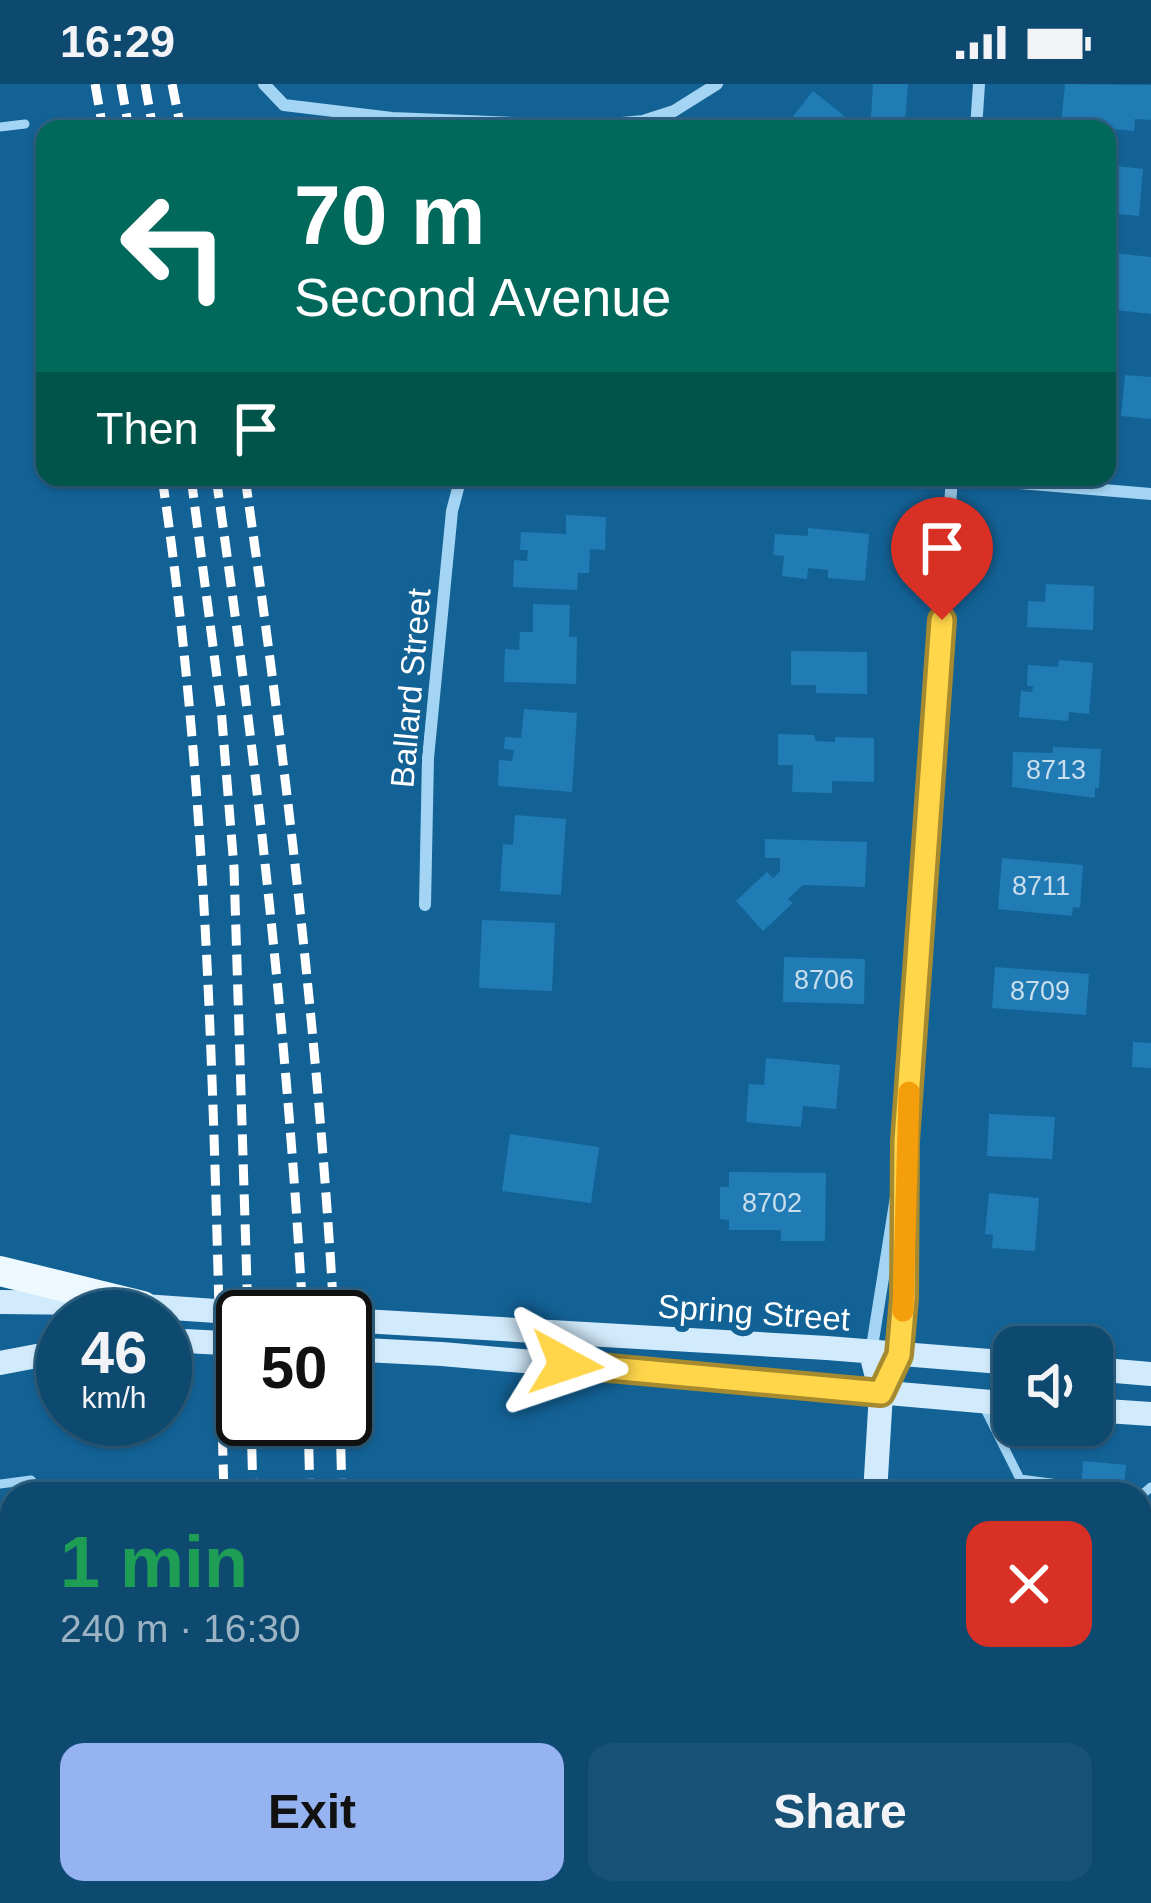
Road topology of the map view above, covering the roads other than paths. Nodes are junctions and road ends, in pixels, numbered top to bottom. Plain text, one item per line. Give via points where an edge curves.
1 (264, 84) edge
2 (717, 84) edge
3 (979, 84) edge
4 (442, 120) edge
5 (646, 120) edge
6 (977, 120) edge
7 (25, 124) dead end
8 (0, 128) edge
9 (459, 486) edge
10 (950, 486) edge
11 (1057, 486) edge
12 (1151, 494) edge
13 (425, 905) dead end
14 (905, 1141) junction
15 (0, 1271) edge
16 (78, 1290) edge
17 (0, 1302) edge
18 (36, 1303) edge
19 (372, 1322) edge
20 (372, 1350) edge
21 (871, 1352) junction
22 (899, 1355) junction
23 (36, 1356) edge
24 (993, 1362) edge
25 (0, 1363) edge
26 (1113, 1371) edge
27 (1151, 1374) edge
28 (881, 1393) junction
29 (981, 1402) junction
30 (993, 1403) edge
31 (1113, 1411) edge
32 (1151, 1414) edge
33 (875, 1482) edge
34 (1043, 1482) edge

1 - 4 street via 284,104
2 - 5 street
3 - 6 street
7 - 8 lane
9 - 13 street, Ballard Street via 428,758
10 - 14 street
11 - 12 street
14 - 21 street
14 - 22 street
15 - 16 main road
17 - 18 main road
19 - 21 main road, Spring Street
20 - 28 main road, Spring Street
21 - 22 main road, Spring Street
21 - 28 main road
22 - 24 main road, Spring Street
22 - 28 main road
23 - 25 main road
26 - 27 main road
28 - 29 main road, Spring Street
28 - 33 main road
29 - 30 main road, Spring Street
29 - 34 lane via 1020,1479
31 - 32 main road

